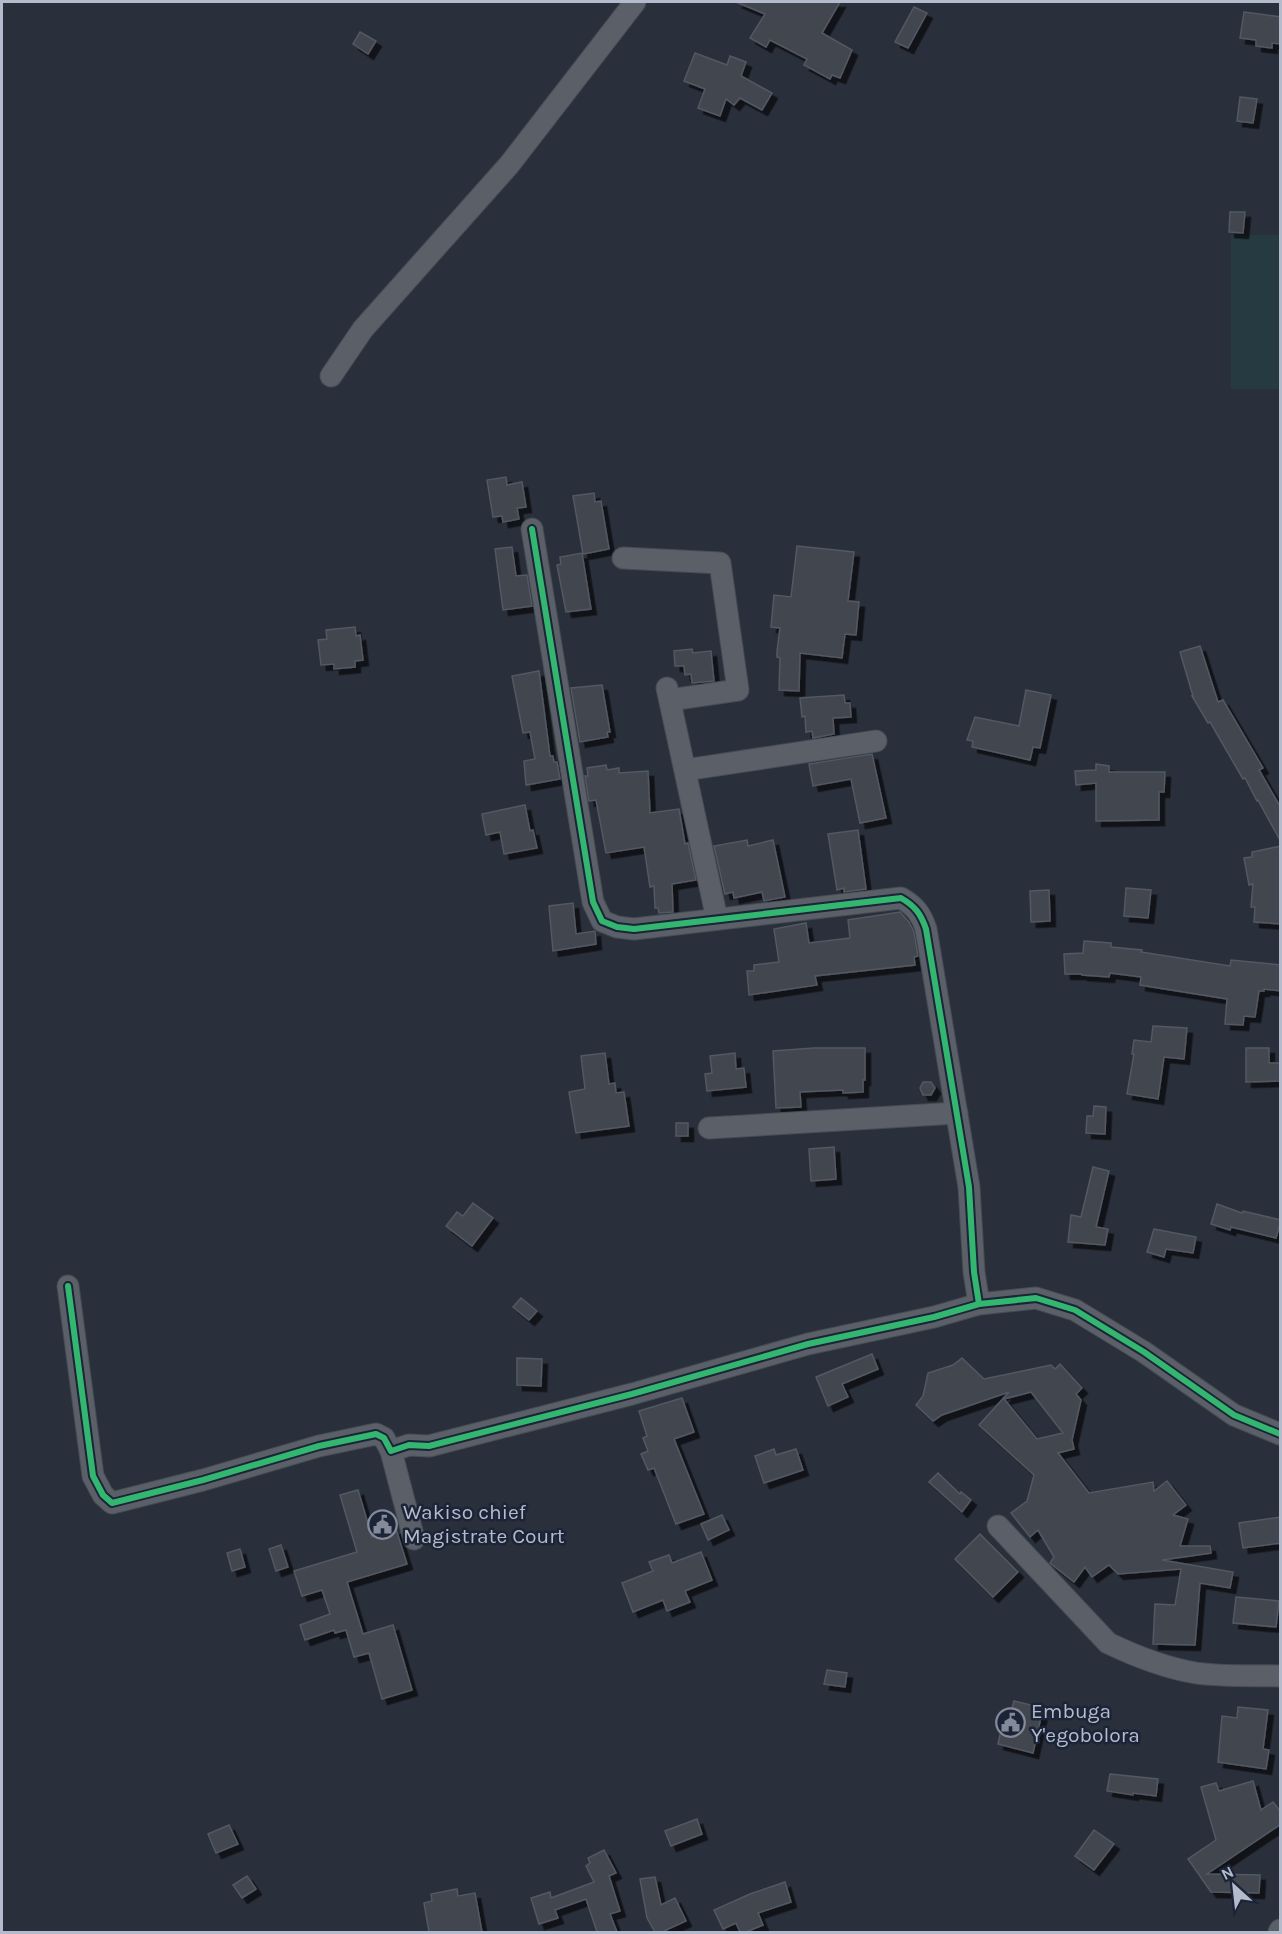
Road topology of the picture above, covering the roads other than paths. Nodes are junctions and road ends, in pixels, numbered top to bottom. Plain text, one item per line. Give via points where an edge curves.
1 (635, 2) edge
2 (331, 376) dead end
3 (532, 529) dead end
4 (623, 558) dead end
5 (876, 741) dead end
6 (685, 770) junction
7 (717, 919) junction
8 (957, 1113) junction
9 (709, 1128) dead end
10 (68, 1286) dead end
11 (979, 1304) junction
12 (1281, 1434) edge
13 (391, 1451) junction
14 (998, 1526) dead end
15 (414, 1539) dead end
16 (1281, 1676) edge

1 - 2 street via 509,165 363,329
3 - 7 street via 593,902 602,921 634,929
4 - 6 street via 720,563 738,690 668,694
5 - 6 street
6 - 7 street
7 - 8 street via 901,898 912,904 926,929
8 - 9 street
8 - 11 street via 969,1187
10 - 13 street via 93,1476 112,1503 376,1434 384,1438
11 - 12 street via 1036,1298 1075,1310 1234,1415
11 - 13 street via 808,1344 531,1422
13 - 15 street
14 - 16 street via 1108,1643 1198,1673

